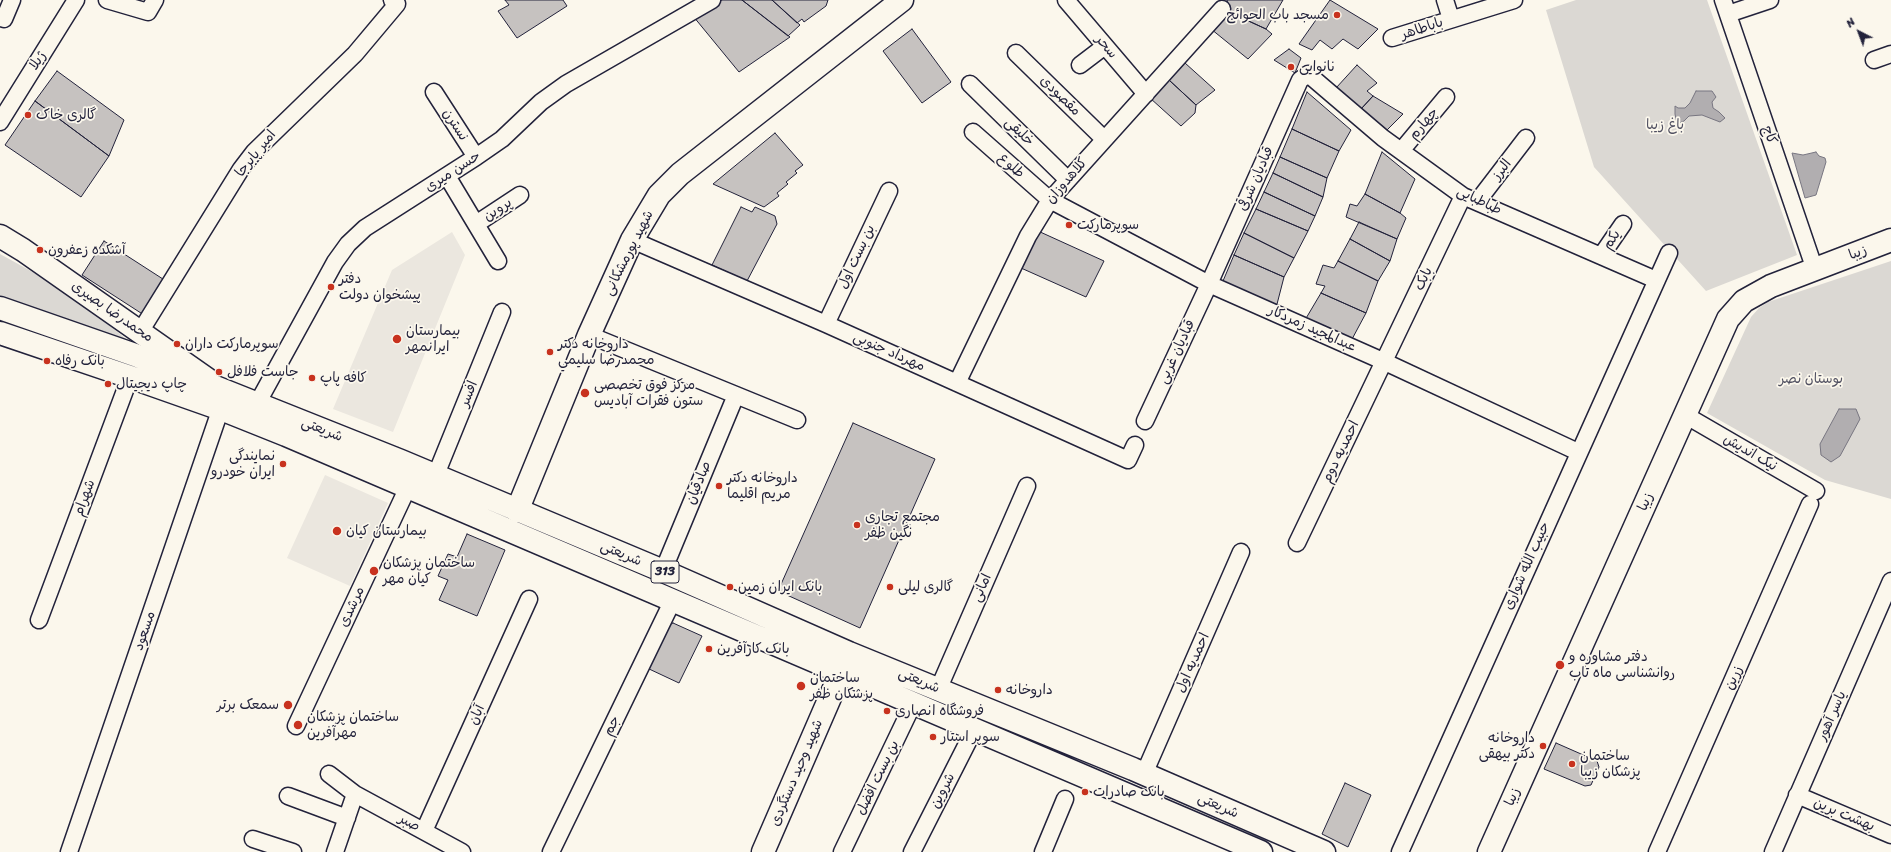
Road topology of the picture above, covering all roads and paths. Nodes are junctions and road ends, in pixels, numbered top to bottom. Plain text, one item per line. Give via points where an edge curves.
1 (12, 0) edge
2 (76, 0) edge
3 (107, 0) edge
4 (156, 0) edge
5 (712, 0) edge
6 (902, 0) edge
7 (1445, 0) edge
8 (1514, 0) edge
9 (1770, 0) edge
10 (396, 1) edge
11 (1074, 3) edge
12 (1725, 7) edge
13 (1222, 9) dead end
14 (4, 19) dead end
15 (1451, 19) junction
16 (1392, 38) dead end
17 (1105, 46) junction
18 (1016, 53) dead end
19 (1891, 54) edge
20 (1874, 60) dead end
21 (1080, 65) dead end
22 (1304, 76) joint
23 (970, 84) dead end
24 (434, 92) dead end
25 (1146, 94) junction
26 (1446, 97) dead end
27 (0, 122) edge
28 (973, 132) dead end
29 (1104, 138) junction
30 (1526, 138) dead end
31 (1401, 151) junction
32 (476, 157) junction
33 (447, 176) junction
34 (1068, 180) junction
35 (888, 191) dead end
36 (520, 195) dead end
37 (1470, 199) junction
38 (1050, 200) junction
39 (476, 224) junction
40 (1623, 224) dead end
41 (0, 236) edge
42 (632, 240) junction
43 (1891, 240) edge
44 (1669, 253) dead end
45 (1601, 256) junction
46 (498, 261) dead end
47 (1815, 270) junction
48 (1656, 280) junction
49 (1209, 284) junction
50 (0, 308) edge
51 (502, 312) dead end
52 (826, 324) junction
53 (140, 332) junction
54 (0, 333) edge
55 (589, 335) junction
56 (1385, 362) junction
57 (130, 376) junction
58 (957, 383) junction
59 (736, 395) junction
60 (224, 397) junction
61 (257, 404) junction
62 (1685, 415) junction
63 (797, 420) dead end
64 (1145, 421) dead end
65 (1135, 445) dead end
66 (1578, 452) junction
67 (435, 477) junction
68 (1026, 486) dead end
69 (408, 487) junction
70 (1813, 497) joint
71 (517, 511) junction
72 (1298, 543) dead end
73 (1241, 552) dead end
74 (663, 571) junction
75 (1891, 582) edge
76 (529, 599) dead end
77 (673, 600) junction
78 (39, 620) dead end
79 (849, 653) junction
80 (850, 677) junction
81 (938, 690) junction
82 (913, 704) junction
83 (296, 726) dead end
84 (974, 730) junction
85 (1058, 738) junction
86 (1046, 761) junction
87 (329, 774) dead end
88 (1144, 774) junction
89 (355, 794) junction
90 (1797, 795) junction
91 (288, 796) dead end
92 (1066, 799) dead end
93 (347, 818) junction
94 (424, 831) junction
95 (1891, 835) edge
96 (254, 840) dead end
97 (69, 852) edge
98 (293, 852) edge
99 (335, 852) edge
100 (462, 852) edge
101 (551, 852) edge
102 (763, 852) edge
103 (842, 852) edge
104 (912, 852) edge
105 (1043, 852) edge
106 (1261, 852) edge
107 (1324, 852) edge
108 (1400, 852) edge
109 (1489, 852) edge
110 (1657, 852) edge
111 (1773, 852) edge

1 - 14 street
2 - 27 street, ژیلا
3 - 4 street via 148,12
5 - 32 street, حسن میری via 566,84 540,102 502,139
6 - 42 main road, شهید پورمشکانی via 680,174 659,195
7 - 15 street
8 - 15 street, باباطاهر
9 - 12 street
10 - 53 street, امیر پابرجا via 355,54 254,152
11 - 17 street, سحر
12 - 47 street, کاج
13 - 25 street, کلاهدوزان
15 - 16 street, باباطاهر
17 - 21 street
17 - 25 street, سحر
18 - 29 street, مقصودی
19 - 20 street
22 - 31 street, طباطبایی via 1308,74
22 - 49 street, قبادیان شرقی
23 - 34 street, خلیقی
24 - 32 street, نسترن
25 - 29 street, کلاهدوزان
26 - 31 street, چهارم
28 - 38 street, طلوع
29 - 34 street, کلاهدوزان
30 - 37 street, البرز
31 - 37 street, طباطبایی
32 - 33 street, حسن میری
33 - 39 street, پروین
33 - 61 street, حسن میری via 365,228 348,244 335,262
34 - 38 street, کلاهدوزان
35 - 52 street, بن بست اول
36 - 39 street, پروین
37 - 45 street, طباطبایی
37 - 56 street, بابک
38 - 49 street, عبدالمجید زمردکار
38 - 58 street, کلاهدوزان via 1028,236
39 - 46 street, پروین
40 - 45 street, یکم
41 - 53 main road, محمدرضا بصیری via 24,250
42 - 52 street, مهرداد جنوبی
42 - 55 main road, شهید پورمشکانی
43 - 47 main road, زیبا
44 - 48 street, حبیب الله شواری
45 - 48 street, طباطبایی
47 - 62 main road, زیبا via 1771,286 1744,301 1728,319
48 - 66 street, حبیب الله شواری
49 - 56 street, عبدالمجید زمردکار
49 - 64 street, قبادیان غربی
50 - 60 main road, شریعتی / 313 via 135,355
51 - 67 street, افسر
52 - 58 street, مهرداد جنوبی
53 - 60 main road, محمدرضا بصیری
54 - 57 main road, شریعتی / 313
55 - 59 street
55 - 71 main road, شهید پورمشکانی
56 - 66 street, عبدالمجید زمردکار
56 - 72 street, احمدیه دوم
57 - 60 main road, شریعتی / 313
57 - 78 street, شهرام
58 - 65 street, مهرداد جنوبی via 1128,460
59 - 63 street
59 - 74 street, صادقیان
60 - 61 main road, شریعتی / 313
60 - 69 main road, شریعتی / 313
60 - 97 street, مسعود
61 - 67 main road, شریعتی / 313
62 - 70 street, نیک اندیش
62 - 109 main road, زیبا
66 - 108 street, حبیب الله شواری
67 - 71 main road, شریعتی / 313
68 - 81 street, امانی
69 - 77 main road, شریعتی / 313
69 - 83 street, مرشدی
70 - 110 street, زرین
71 - 74 main road, شریعتی / 313
73 - 88 street, احمدیه اول
74 - 79 main road, شریعتی / 313
75 - 90 street, یاسر آهور
76 - 94 street, آبان
77 - 80 main road, شریعتی / 313
77 - 101 street, جم
79 - 80 main road, شهید وحید دستگردی
79 - 81 main road, شریعتی / 313
80 - 82 main road, شریعتی / 313
80 - 102 main road, شهید وحید دستگردی via 825,708
81 - 85 main road, شریعتی / 313
82 - 84 main road, شریعتی / 313
82 - 103 street, بن بست افضل
84 - 86 main road, شریعتی / 313
84 - 104 street, شروین
85 - 86 main road
85 - 88 main road, شریعتی / 313
86 - 106 main road, شریعتی / 313
87 - 89 street, صبر
88 - 107 main road, شریعتی / 313
89 - 93 street
89 - 94 street, صبر
90 - 95 street, بهشت برین
90 - 111 street, یاسر آهور
91 - 93 street
92 - 105 street
93 - 99 street
94 - 100 street, صبر
96 - 98 street

